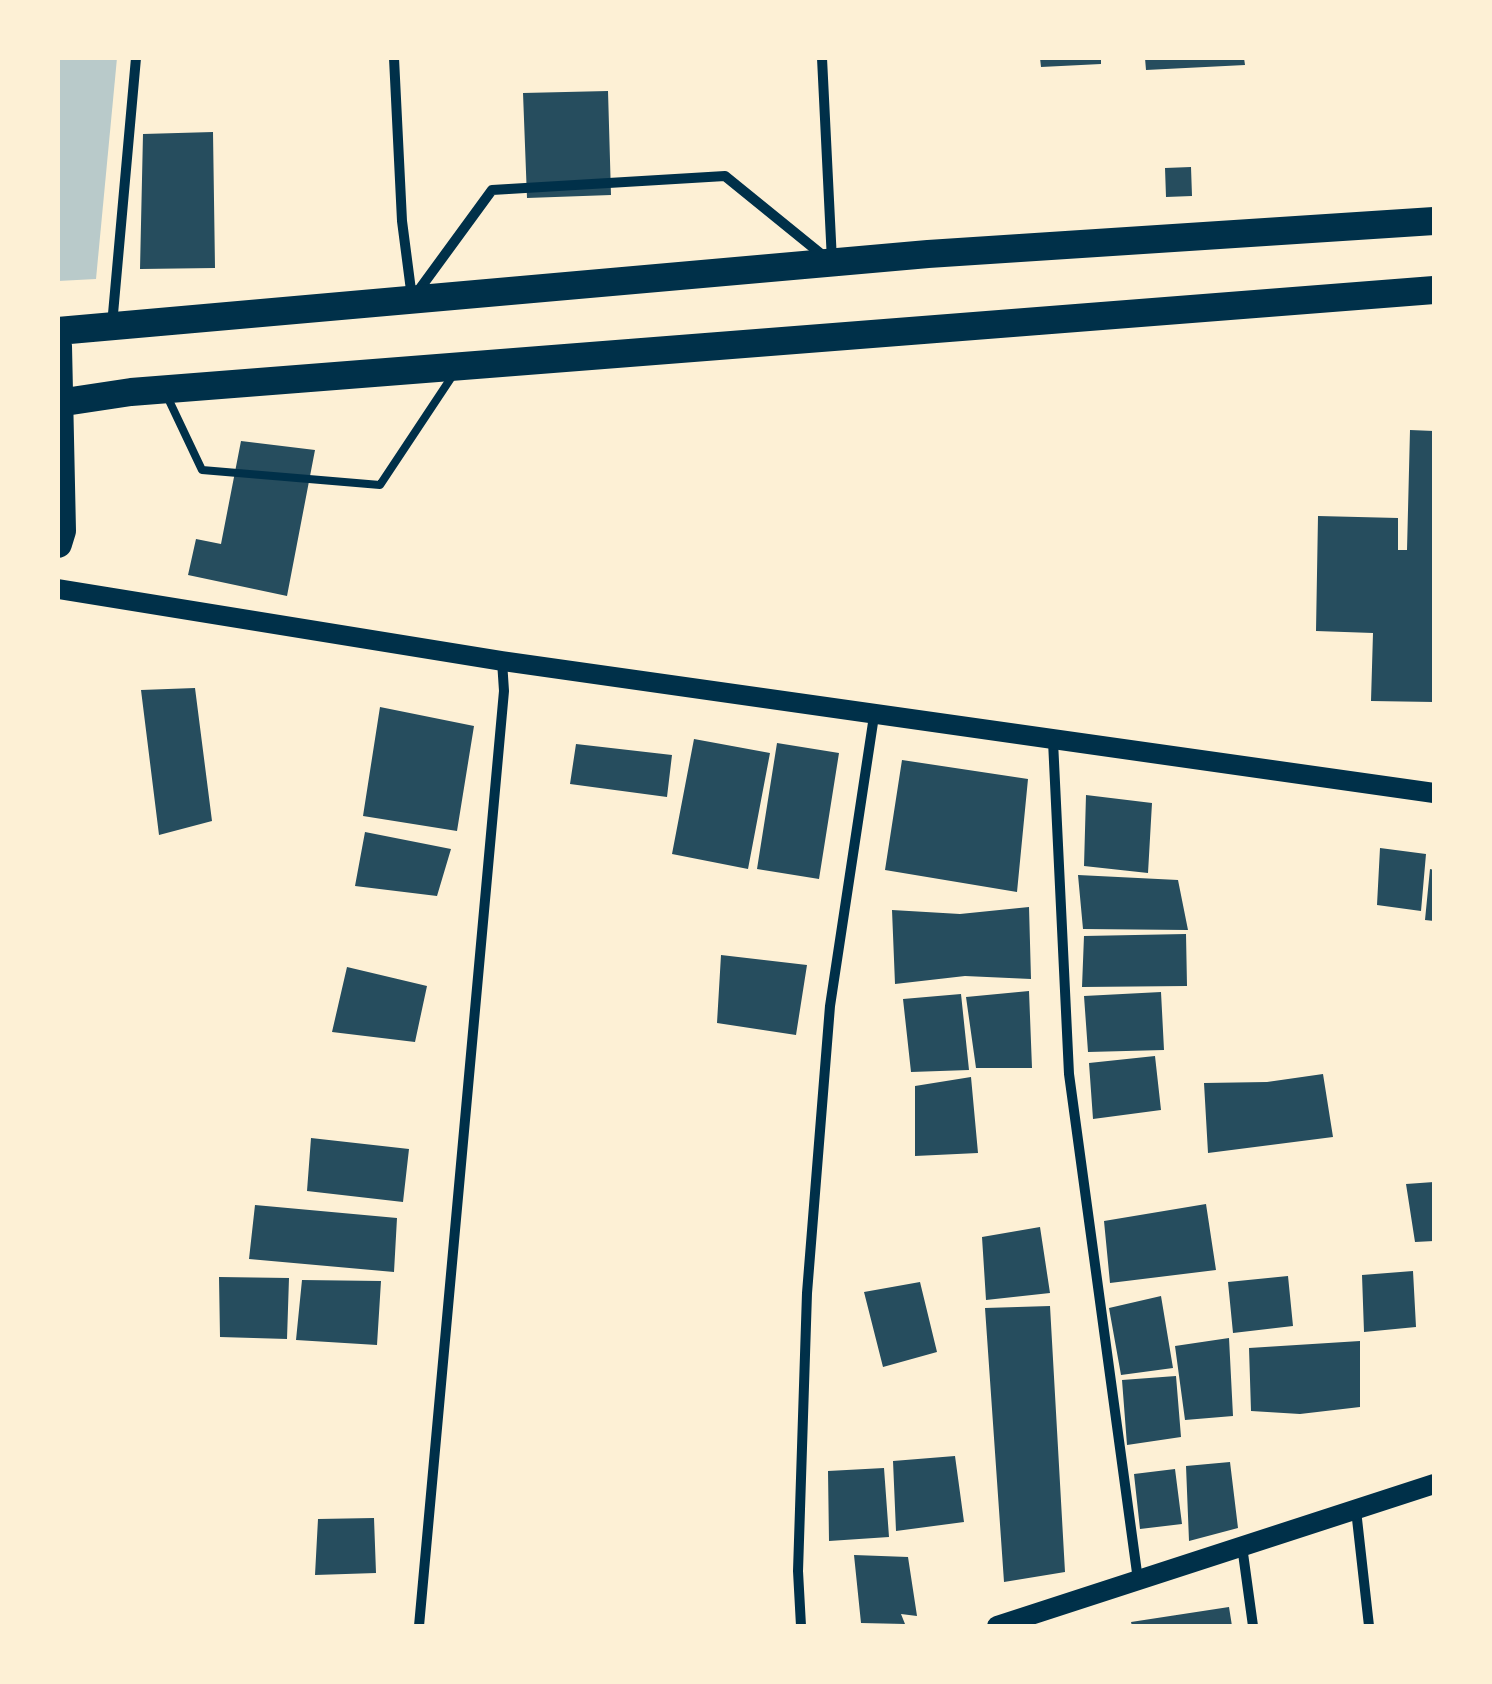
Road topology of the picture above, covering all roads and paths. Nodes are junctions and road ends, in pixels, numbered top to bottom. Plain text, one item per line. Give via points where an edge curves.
1 (136, 58) edge
2 (394, 58) edge
3 (822, 58) edge
4 (1434, 221) edge
5 (832, 262) junction
6 (1434, 290) edge
7 (412, 299) junction
8 (112, 326) junction
9 (58, 331) edge
10 (58, 346) edge
11 (459, 366) junction
12 (164, 390) junction
13 (58, 403) edge
14 (58, 544) edge
15 (58, 589) edge
16 (502, 661) junction
17 (874, 716) junction
18 (1053, 741) junction
19 (1434, 793) edge
20 (1434, 1484) edge
21 (1356, 1510) junction
22 (1242, 1546) junction
23 (1138, 1580) junction
24 (419, 1626) edge
25 (801, 1626) edge
26 (997, 1626) edge
27 (1253, 1626) edge
28 (1369, 1626) edge

1 - 8 street
2 - 7 street
3 - 5 street
4 - 5 highway
5 - 7 highway
5 - 7 street via 725,176 492,190
6 - 11 highway
7 - 8 highway
8 - 9 highway
10 - 13 highway
11 - 12 highway
11 - 12 lane via 380,485 202,470
12 - 13 highway
13 - 14 highway
15 - 16 main road
16 - 17 main road
16 - 24 street
17 - 18 main road
17 - 25 street via 830,1006 806,1313
18 - 19 main road
18 - 23 street via 1069,1074
20 - 21 main road
21 - 22 main road
21 - 28 street
22 - 23 main road
22 - 27 street
23 - 26 main road

